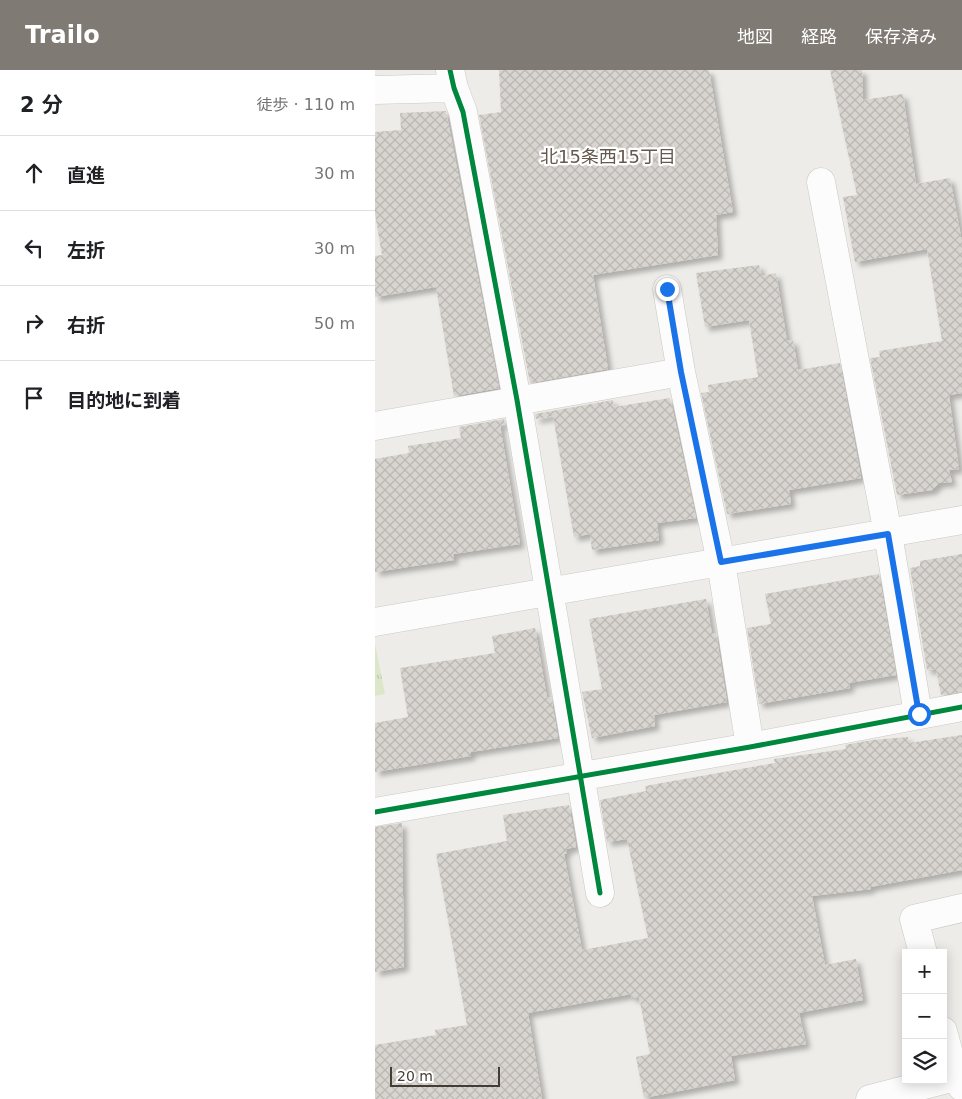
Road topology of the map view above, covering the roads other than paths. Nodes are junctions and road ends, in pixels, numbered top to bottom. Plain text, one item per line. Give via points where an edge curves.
1 (452, 79) edge
2 (375, 90) edge
3 (821, 182) dead end
4 (667, 289) dead end
5 (681, 372) junction
6 (517, 400) junction
7 (375, 426) edge
8 (962, 520) edge
9 (888, 534) junction
10 (721, 562) junction
11 (549, 592) junction
12 (375, 622) edge
13 (962, 707) edge
14 (919, 714) junction
15 (750, 747) junction
16 (580, 775) junction
17 (375, 812) edge
18 (600, 893) dead end
19 (962, 908) edge
20 (922, 949) edge
21 (945, 1039) edge
22 (959, 1082) edge
23 (870, 1099) edge

1 - 2 street
1 - 6 street via 463,112
3 - 9 street
4 - 5 street
5 - 6 street
5 - 10 street
6 - 7 street
6 - 11 street
8 - 9 street
9 - 10 street
9 - 14 street
10 - 11 street
10 - 15 street
11 - 12 street
11 - 16 street
13 - 14 street
14 - 15 street
15 - 16 street
16 - 17 street
16 - 18 street
19 - 20 street via 914,919
21 - 22 street
22 - 23 street

